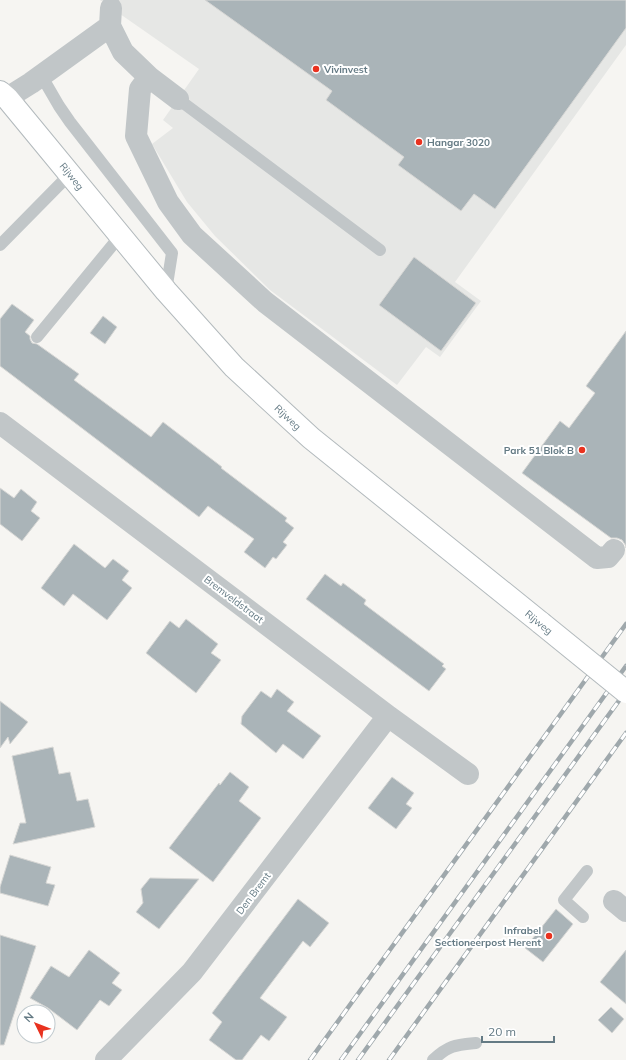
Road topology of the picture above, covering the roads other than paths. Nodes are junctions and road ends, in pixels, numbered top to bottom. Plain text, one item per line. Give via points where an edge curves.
1 (111, 11) edge
2 (41, 75) junction
3 (149, 77) junction
4 (3, 95) edge
5 (178, 99) joint
6 (70, 174) junction
7 (120, 236) junction
8 (0, 245) edge
9 (380, 250) dead end
10 (166, 291) junction
11 (37, 337) dead end
12 (0, 423) edge
13 (614, 550) dead end
14 (626, 692) edge
15 (388, 716) junction
16 (468, 774) dead end
17 (587, 872) dead end
18 (583, 916) dead end
19 (476, 1043) dead end
20 (106, 1060) edge
21 (433, 1060) edge

1 - 2 street
1 - 3 street via 123,52
2 - 4 street
2 - 10 lane via 70,122 172,253
3 - 5 street
3 - 13 street via 140,89 136,136 168,202 192,235 265,302 598,558 608,557
4 - 6 street, Rijweg
5 - 9 lane
6 - 7 street, Rijweg
6 - 8 lane
7 - 10 street, Rijweg
7 - 11 lane
10 - 14 street, Rijweg, bridge via 234,367 311,438
12 - 15 street, Bremveldstraat
15 - 16 street, Bremveldstraat
15 - 20 street, Den Bremt via 192,972
17 - 18 lane via 564,900
19 - 21 lane via 456,1045

